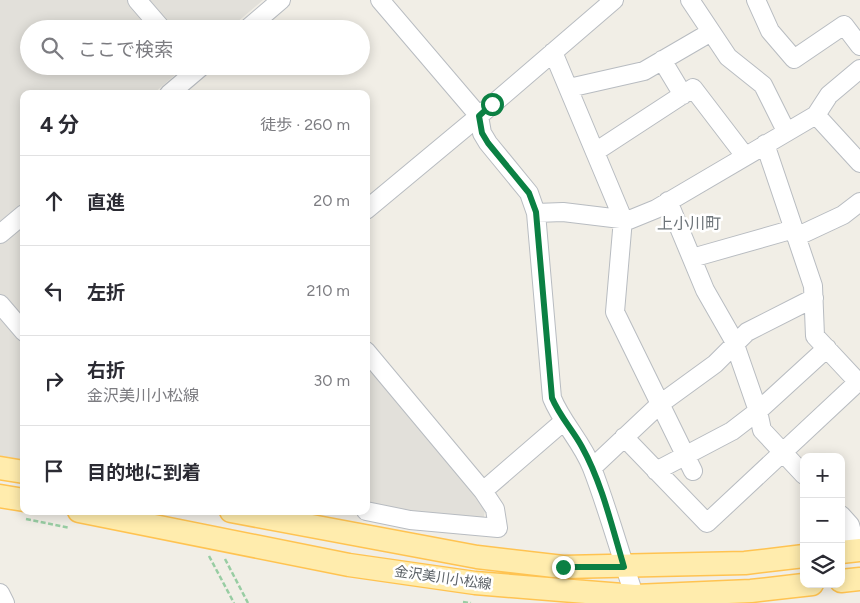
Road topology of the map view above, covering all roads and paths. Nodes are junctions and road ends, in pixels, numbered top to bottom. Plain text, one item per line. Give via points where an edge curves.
1 (137, 0) edge
2 (281, 0) edge
3 (380, 0) edge
4 (614, 0) edge
5 (690, 0) edge
6 (756, 0) edge
7 (154, 20) edge
8 (258, 20) edge
9 (711, 32) junction
10 (860, 46) edge
11 (554, 52) junction
12 (662, 60) junction
13 (860, 69) edge
14 (189, 75) edge
15 (568, 88) junction
16 (173, 90) edge
17 (683, 94) junction
18 (816, 115) junction
19 (479, 116) junction
20 (786, 131) junction
21 (765, 144) junction
22 (595, 152) junction
23 (745, 156) junction
24 (860, 163) edge
25 (668, 201) junction
26 (860, 202) edge
27 (370, 207) edge
28 (536, 212) junction
29 (20, 217) edge
30 (622, 220) junction
31 (795, 233) junction
32 (0, 234) edge
33 (692, 258) junction
34 (814, 298) junction
35 (0, 304) edge
36 (20, 327) edge
37 (735, 344) junction
38 (827, 348) junction
39 (370, 356) edge
40 (859, 381) edge
41 (660, 404) junction
42 (758, 411) junction
43 (564, 421) junction
44 (624, 438) junction
45 (783, 452) junction
46 (689, 463) junction
47 (0, 468) edge
48 (592, 468) junction
49 (656, 470) junction
50 (20, 471) edge
51 (800, 471) edge
52 (483, 490) junction
53 (0, 496) edge
54 (20, 499) edge
55 (370, 512) edge
56 (99, 515) edge
57 (252, 515) edge
58 (845, 520) edge
59 (853, 551) edge
60 (208, 556) dead end
61 (800, 556) edge
62 (225, 559) dead end
63 (624, 567) junction
64 (860, 579) edge
65 (845, 581) edge
66 (800, 585) edge
67 (0, 593) edge
68 (636, 600) edge
69 (5, 603) edge
70 (234, 603) edge
71 (248, 603) edge

1 - 7 street
2 - 8 street
3 - 19 street
4 - 11 street
5 - 9 street
6 - 10 street via 770,31 794,60 844,25
9 - 12 street
9 - 20 street via 728,57 763,85
11 - 15 street
11 - 19 street
12 - 15 street via 644,71
12 - 17 street
13 - 18 street via 829,95
14 - 16 street
15 - 22 street
17 - 22 street
17 - 23 street via 693,88
18 - 20 street
18 - 24 street
19 - 27 street
19 - 28 street via 482,133 529,193
20 - 21 street
21 - 23 street
21 - 31 street
22 - 30 street
23 - 25 street
25 - 30 street via 656,209
25 - 33 street
26 - 31 street via 843,215
28 - 30 street via 563,212
28 - 43 street via 552,398
29 - 32 street
30 - 41 street via 615,312
31 - 33 street
31 - 34 street via 814,286
33 - 37 street via 705,290
34 - 37 street via 747,332
34 - 38 street via 816,336
35 - 36 street
37 - 41 street
37 - 42 street
38 - 40 street
38 - 42 street
39 - 52 street
40 - 45 street
41 - 44 street
41 - 46 street
42 - 45 street via 762,430
42 - 46 street
43 - 48 street via 582,446
43 - 52 street
44 - 48 street
44 - 49 street
45 - 49 street via 707,523
45 - 51 street
46 - 49 street
47 - 50 main road
48 - 63 street
52 - 55 street via 495,509 498,528 410,520
53 - 54 main road
56 - 68 main road, 金沢美川小松線 via 349,564 474,583
57 - 63 main road, 金沢美川小松線 via 477,556 563,567
58 - 59 street via 850,525
60 - 70 path
61 - 63 main road, 金沢美川小松線 via 745,563
62 - 71 path
63 - 68 street
64 - 65 main road
66 - 68 main road, 金沢美川小松線
67 - 69 street

